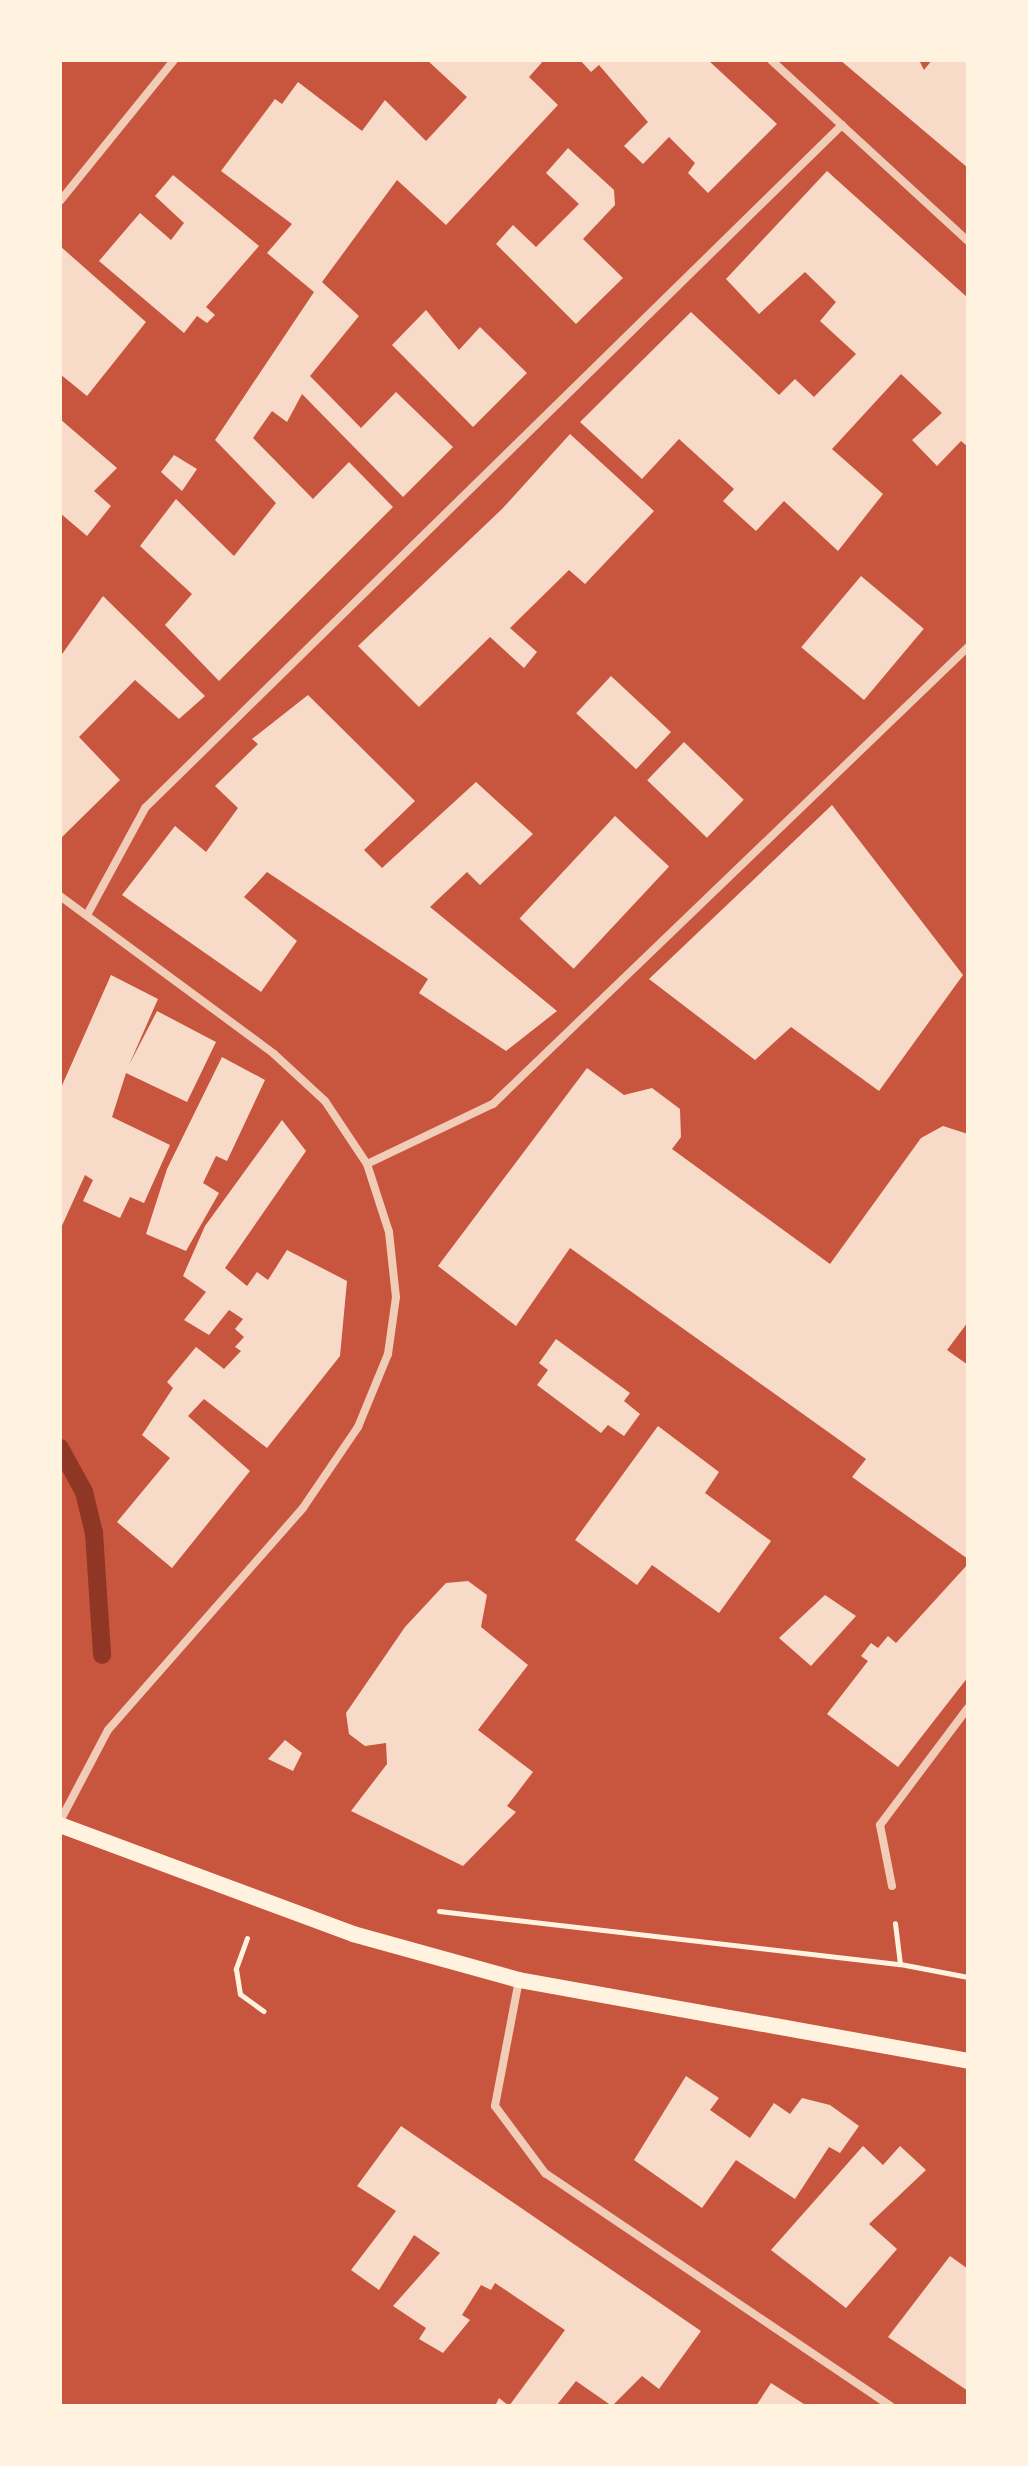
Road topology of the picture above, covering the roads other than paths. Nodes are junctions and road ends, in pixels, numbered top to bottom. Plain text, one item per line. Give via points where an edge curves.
1 (174, 60) edge
2 (771, 60) edge
3 (842, 125) junction
4 (60, 201) edge
5 (968, 241) edge
6 (968, 647) edge
7 (60, 896) edge
8 (87, 915) junction
9 (367, 1164) junction
10 (968, 1708) edge
11 (60, 1823) edge
12 (892, 1886) road end
13 (519, 1980) junction
14 (968, 2061) edge
15 (891, 2406) edge

1 - 4 street
2 - 3 street
3 - 5 street
3 - 8 street via 145,808
6 - 9 street via 493,1104
7 - 8 street
8 - 9 street via 274,1054 325,1101
9 - 11 street via 389,1232 396,1297 388,1354 358,1427 303,1508 108,1730
10 - 12 street via 880,1825
11 - 13 main road via 353,1934
13 - 14 main road
13 - 15 street via 495,2106 545,2173

